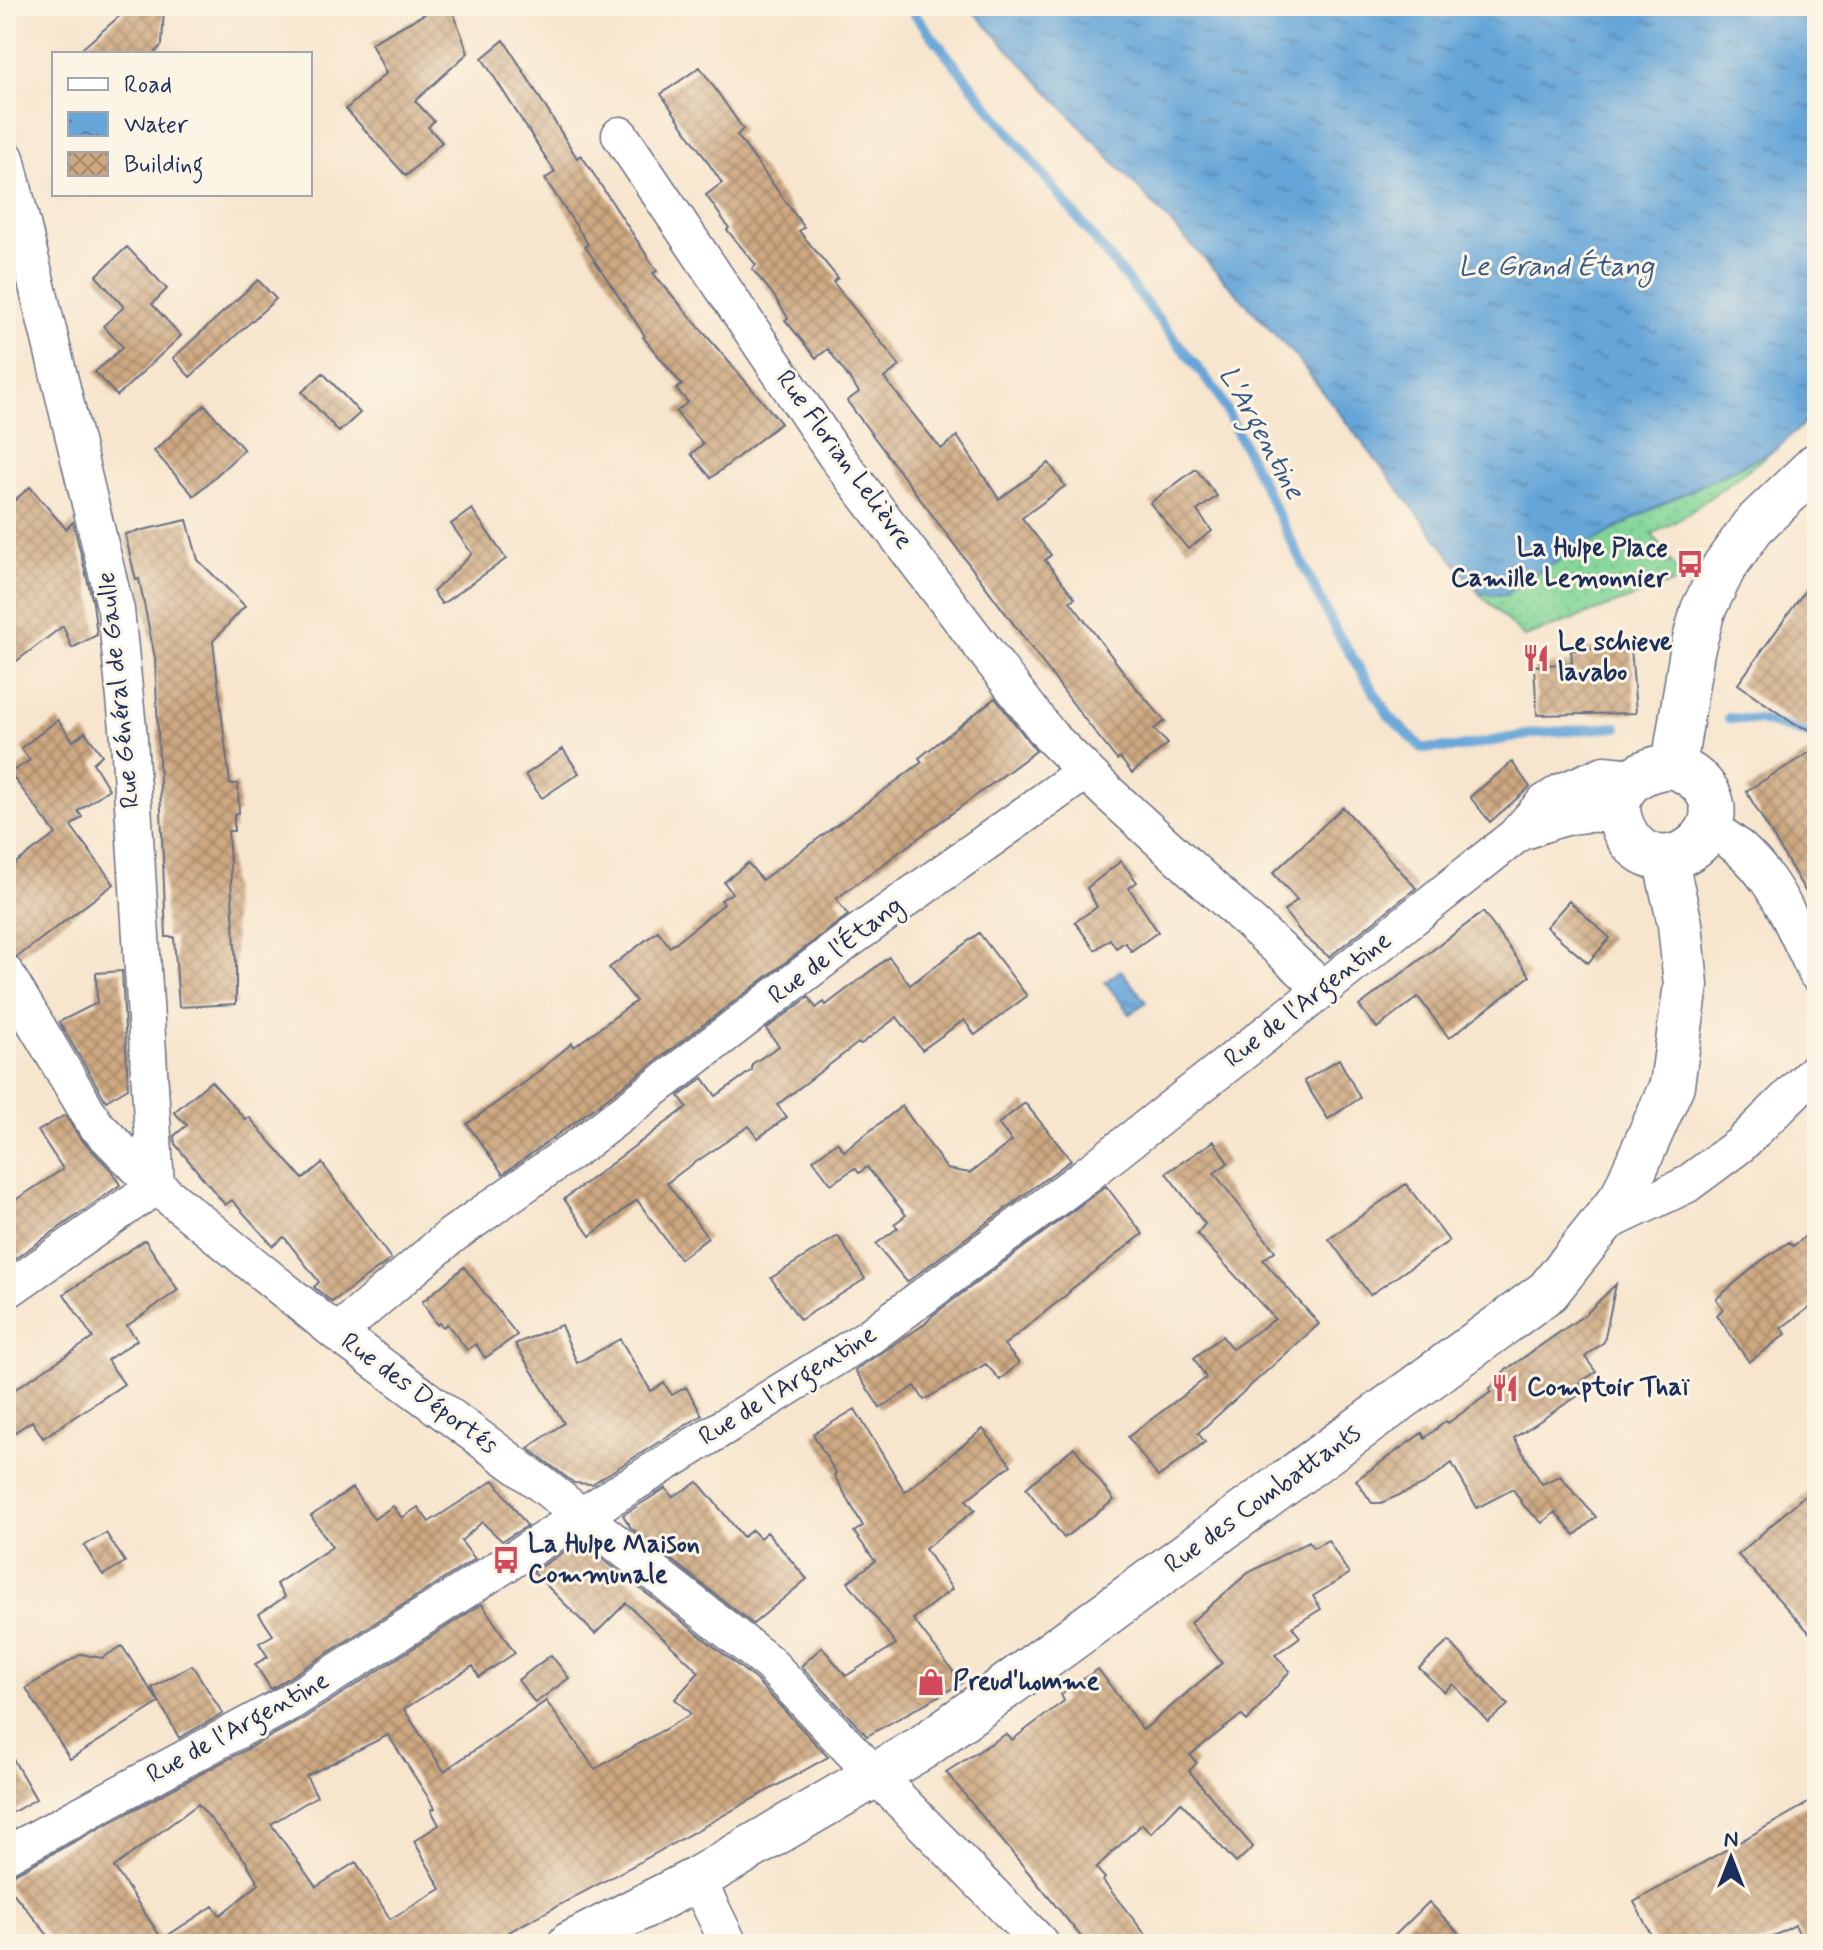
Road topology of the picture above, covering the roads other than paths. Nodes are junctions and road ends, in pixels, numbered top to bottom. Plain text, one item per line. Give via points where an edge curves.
1 (620, 135) dead end
2 (6, 158) edge
3 (1817, 465) edge
4 (1086, 771) junction
5 (1643, 786) junction
6 (1709, 828) junction
7 (1665, 858) junction
8 (6, 974) edge
9 (1817, 974) edge
10 (1323, 989) junction
11 (1817, 1069) edge
12 (156, 1186) junction
13 (1599, 1227) junction
14 (6, 1291) edge
15 (337, 1333) junction
16 (581, 1516) junction
17 (876, 1776) junction
18 (6, 1855) edge
19 (697, 1879) junction
20 (570, 1944) edge
21 (729, 1944) edge
22 (1041, 1944) edge

1 - 4 street, Rue Florian Lelièvre via 836,456 1050,736
2 - 12 street, Rue Général de Gaulle via 116,610 129,738
3 - 5 main road via 1753,526 1719,578 1703,610
4 - 10 street
4 - 15 street, Rue de l'Étang via 451,1236
5 - 6 main road via 1693,774 1707,789 1713,808
5 - 7 main road via 1633,843 1647,854
5 - 10 street, Rue de l'Argentine via 1604,774 1561,792 1515,836
6 - 7 main road via 1699,844
6 - 9 street via 1727,837 1765,873
7 - 13 main road, Rue des Combattants via 1680,924 1686,985 1672,1085 1622,1198
8 - 12 street, Rue des Déportés via 95,1124
10 - 16 street, Rue de l'Argentine via 870,1336
11 - 13 street via 1740,1145 1686,1185
12 - 14 street
12 - 15 street, Rue des Déportés
13 - 17 main road, Rue des Combattants via 1548,1291
15 - 16 street, Rue des Déportés
16 - 17 street, Rue des Déportés via 769,1663
16 - 18 street, Rue de l'Argentine via 290,1702
17 - 19 main road, Rue des Combattants
17 - 22 street, Rue des Déportés
19 - 20 main road, Rue des Combattants
19 - 21 street

